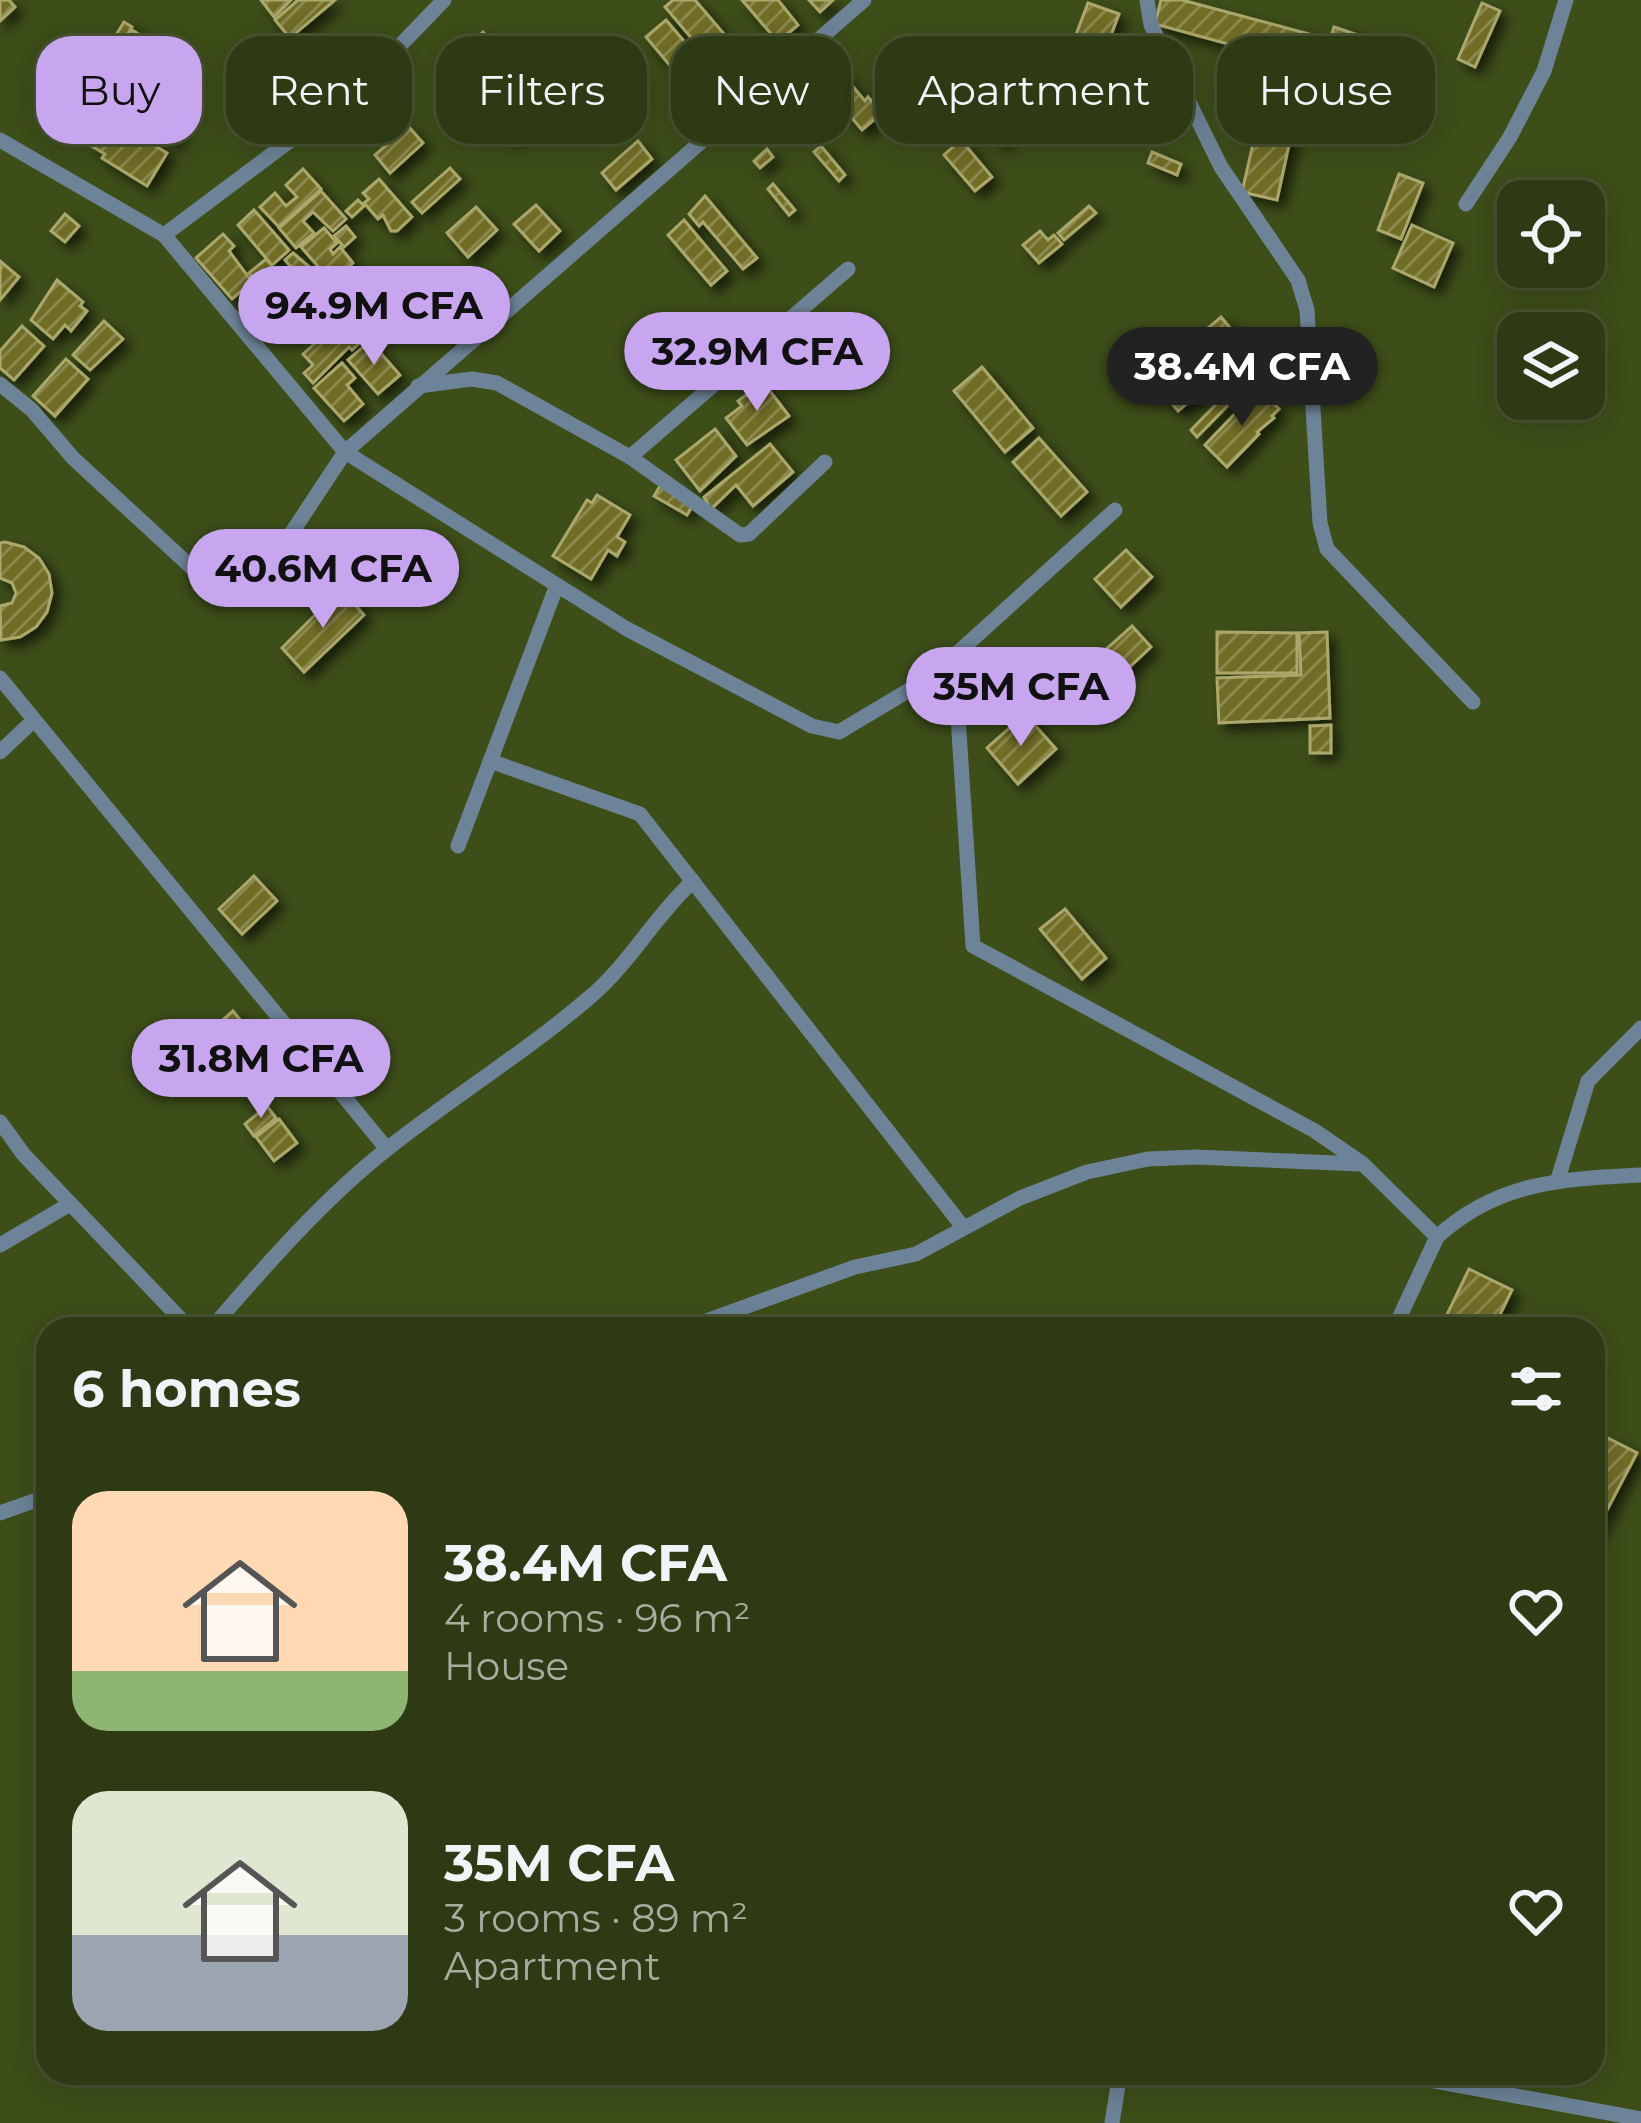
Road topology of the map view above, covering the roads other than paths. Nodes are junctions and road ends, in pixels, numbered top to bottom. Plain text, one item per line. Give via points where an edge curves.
1 (444, 0) edge
2 (864, 0) edge
3 (1147, 0) edge
4 (1566, 0) edge
5 (0, 140) edge
6 (1466, 204) dead end
7 (164, 235) junction
8 (848, 269) dead end
9 (0, 384) edge
10 (418, 386) junction
11 (345, 452) junction
12 (630, 457) junction
13 (826, 461) dead end
14 (1115, 510) dead end
15 (557, 586) junction
16 (931, 677) junction
17 (0, 678) edge
18 (1473, 702) dead end
19 (34, 720) junction
20 (0, 752) edge
21 (490, 761) junction
22 (458, 846) dead end
23 (693, 881) junction
24 (1641, 1028) edge
25 (0, 1122) edge
26 (387, 1149) junction
27 (1363, 1164) junction
28 (1641, 1175) edge
29 (1558, 1179) junction
30 (70, 1204) junction
31 (963, 1227) junction
32 (1437, 1237) junction
33 (0, 1245) edge
34 (178, 1317) edge
35 (221, 1317) edge
36 (717, 1317) edge
37 (1400, 1317) edge
38 (36, 1500) edge
39 (0, 1513) edge
40 (1118, 2085) edge
41 (1454, 2085) edge
42 (1538, 2101) junction
43 (1641, 2119) edge
44 (1112, 2123) edge
45 (1540, 2123) edge

1 - 7 street via 355,92
2 - 10 street
3 - 18 street via 1151,25 1221,166 1298,280 1327,549
4 - 6 street via 1544,71
5 - 7 street
7 - 11 street
8 - 12 street
9 - 11 street via 225,594 279,552
10 - 11 street
10 - 12 street via 497,383
11 - 15 street
12 - 13 street via 740,535
14 - 16 street
15 - 16 street via 812,726 839,732
15 - 21 street
16 - 27 street via 958,717 973,946
17 - 19 street
19 - 20 street
19 - 26 street
21 - 22 street
21 - 23 street via 632,808
23 - 26 street via 590,997
23 - 31 street
24 - 29 street via 1588,1081
25 - 30 street
26 - 35 street
27 - 31 street via 1148,1159 1087,1172
27 - 32 street
28 - 29 street
29 - 32 street via 1485,1203
30 - 33 street
30 - 34 street
31 - 36 street via 898,1261 855,1267
32 - 37 street
38 - 39 street
40 - 44 street
41 - 42 street
42 - 43 street
42 - 45 street

